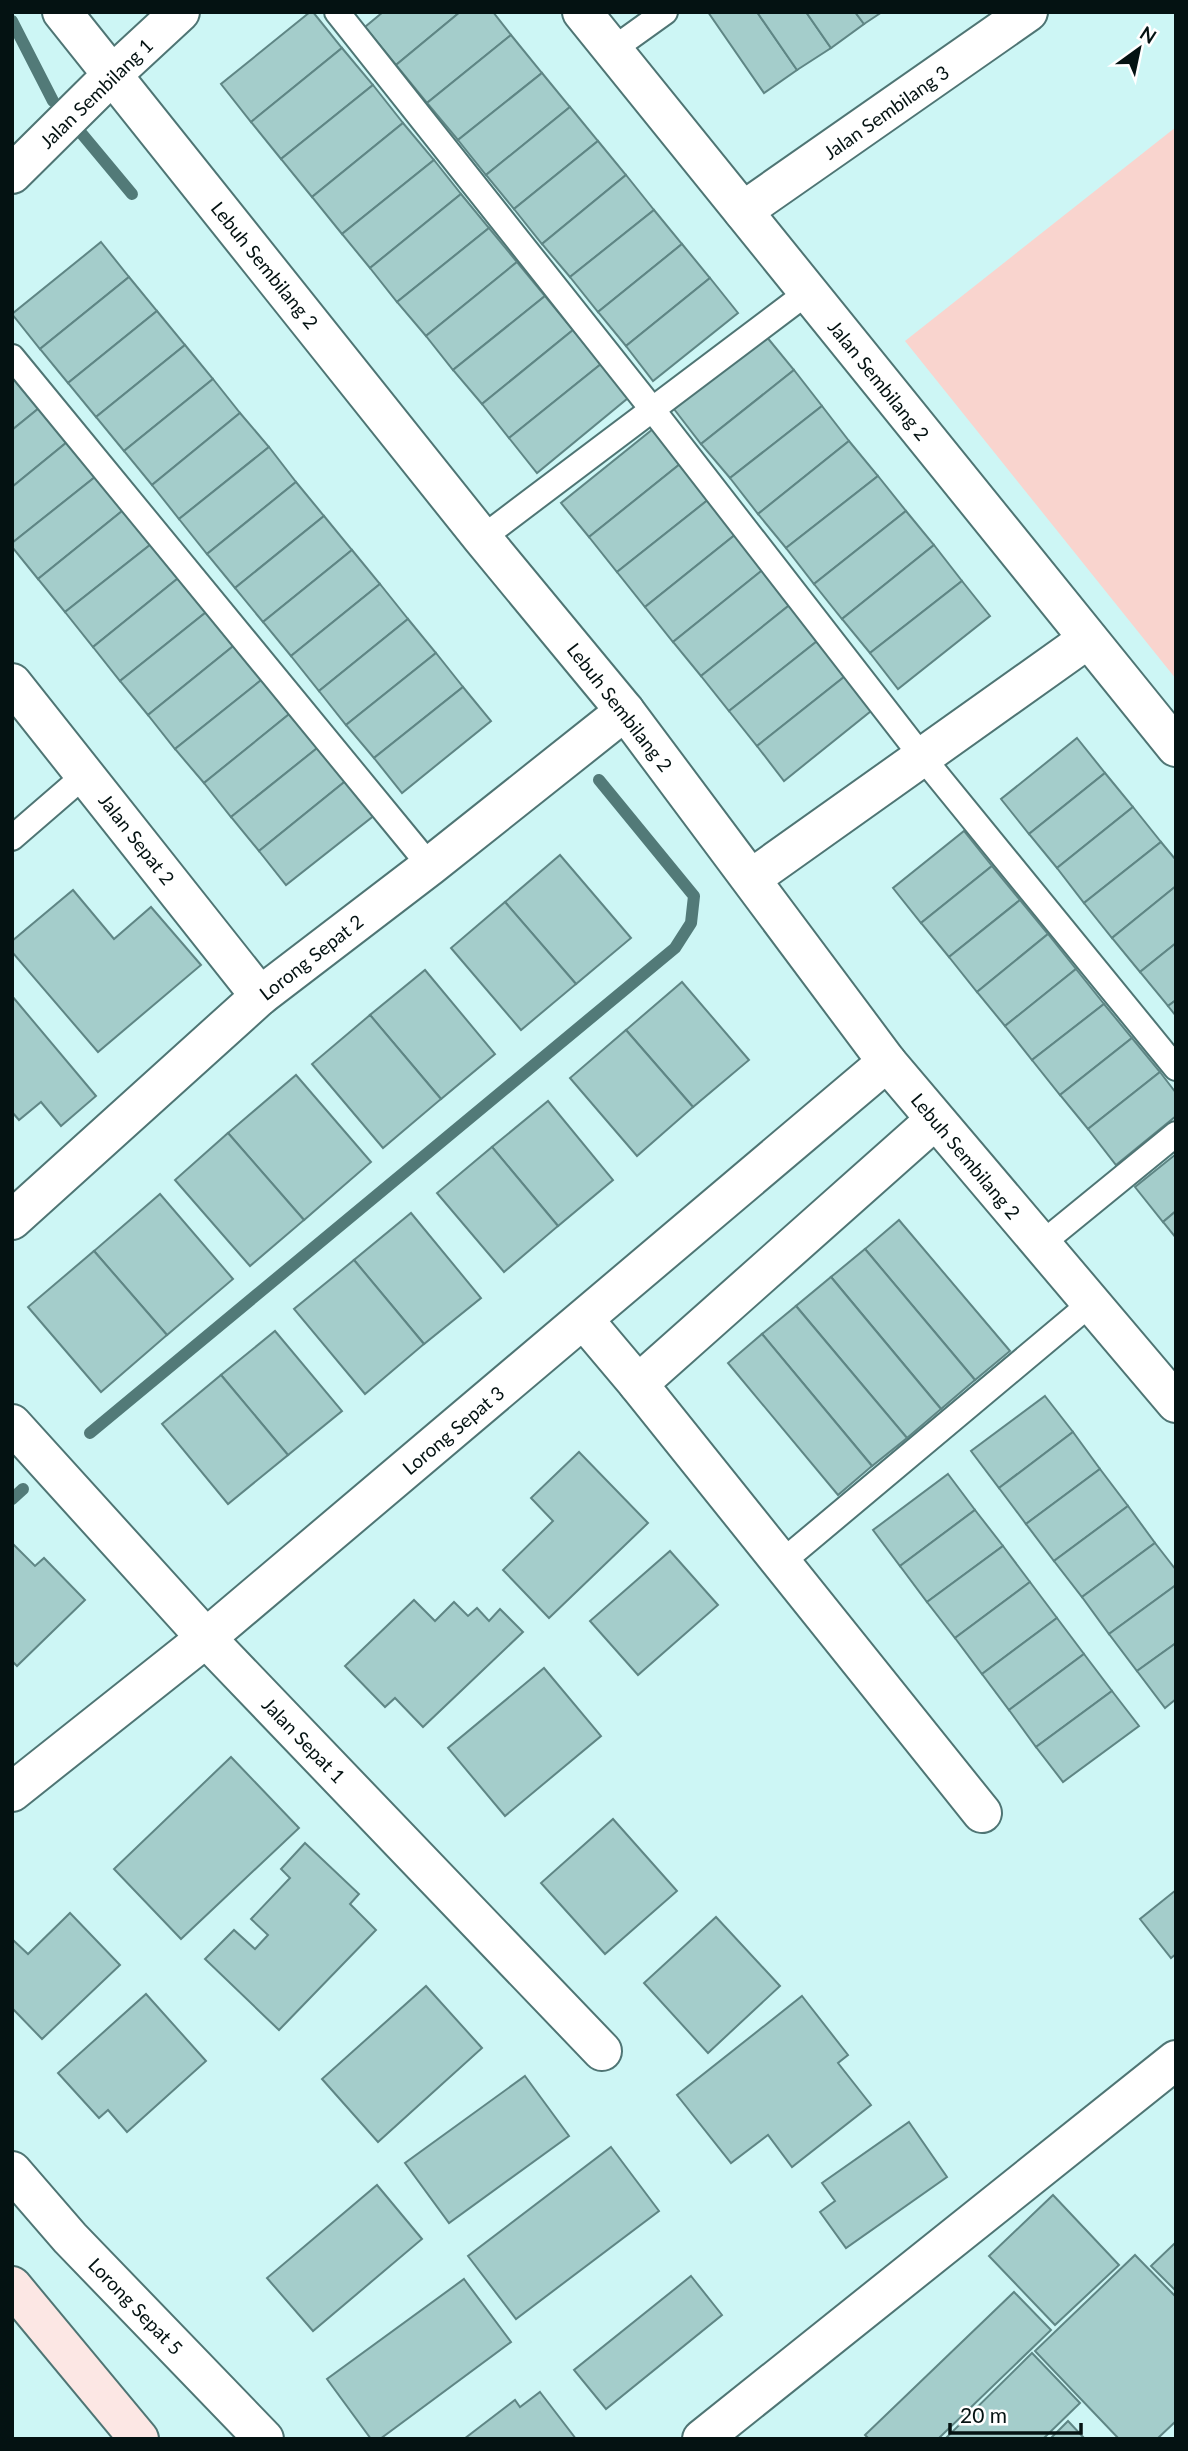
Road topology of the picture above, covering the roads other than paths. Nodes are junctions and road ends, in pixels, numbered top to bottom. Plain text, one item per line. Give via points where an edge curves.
1 (62, 12) edge
2 (180, 12) edge
3 (337, 12) edge
4 (582, 12) edge
5 (665, 12) edge
6 (1028, 12) edge
7 (612, 50) junction
8 (113, 74) junction
9 (12, 174) edge
10 (743, 211) junction
11 (808, 292) junction
12 (12, 357) edge
13 (652, 409) junction
14 (482, 538) junction
15 (1088, 639) junction
16 (12, 683) edge
17 (625, 711) junction
18 (1176, 747) edge
19 (923, 758) junction
20 (86, 774) junction
21 (12, 838) edge
22 (430, 866) junction
23 (751, 878) junction
24 (260, 996) junction
25 (887, 1062) junction
26 (1176, 1068) edge
27 (935, 1120) junction
28 (1176, 1134) edge
29 (12, 1220) edge
30 (1040, 1245) junction
31 (1090, 1304) junction
32 (584, 1320) junction
33 (638, 1384) junction
34 (1176, 1403) edge
35 (12, 1424) edge
36 (782, 1562) junction
37 (206, 1638) junction
38 (12, 1792) edge
39 (982, 1812) dead end
40 (602, 2051) dead end
41 (1167, 2080) edge
42 (12, 2171) edge
43 (12, 2286) edge
44 (139, 2439) edge
45 (264, 2439) edge
46 (702, 2439) edge

1 - 8 street, Lebuh Sembilang 2
2 - 8 street, Jalan Sembilang 1
3 - 13 lane
4 - 7 street, Jalan Sembilang 2
5 - 7 lane
6 - 10 street, Jalan Sembilang 3
7 - 10 street, Jalan Sembilang 2
8 - 9 street, Jalan Sembilang 1
8 - 14 street, Lebuh Sembilang 2
10 - 11 street, Jalan Sembilang 2
11 - 13 lane
11 - 15 street, Jalan Sembilang 2
12 - 22 lane
13 - 14 lane
13 - 19 lane
14 - 17 street, Lebuh Sembilang 2
15 - 18 street, Jalan Sembilang 2
15 - 19 street
16 - 20 street, Jalan Sepat 2
17 - 22 street, Lorong Sepat 2
17 - 23 street, Lebuh Sembilang 2
19 - 23 street
19 - 26 lane
20 - 21 lane
20 - 24 street, Jalan Sepat 2
22 - 24 street, Lorong Sepat 2
23 - 25 street, Lebuh Sembilang 2
24 - 29 street, Lorong Sepat 2
25 - 27 street, Lebuh Sembilang 2
25 - 32 street, Lorong Sepat 3
27 - 30 street, Lebuh Sembilang 2
27 - 33 street
28 - 30 lane
30 - 31 street, Lebuh Sembilang 2
31 - 34 street, Lebuh Sembilang 2
31 - 36 lane
32 - 33 street
32 - 37 street, Lorong Sepat 3
33 - 36 street
35 - 37 street, Jalan Sepat 1
36 - 39 street
37 - 38 street, Lorong Sepat 3
37 - 40 street, Jalan Sepat 1
41 - 46 street
42 - 45 street, Lorong Sepat 5 via 70,2238
43 - 44 main road

